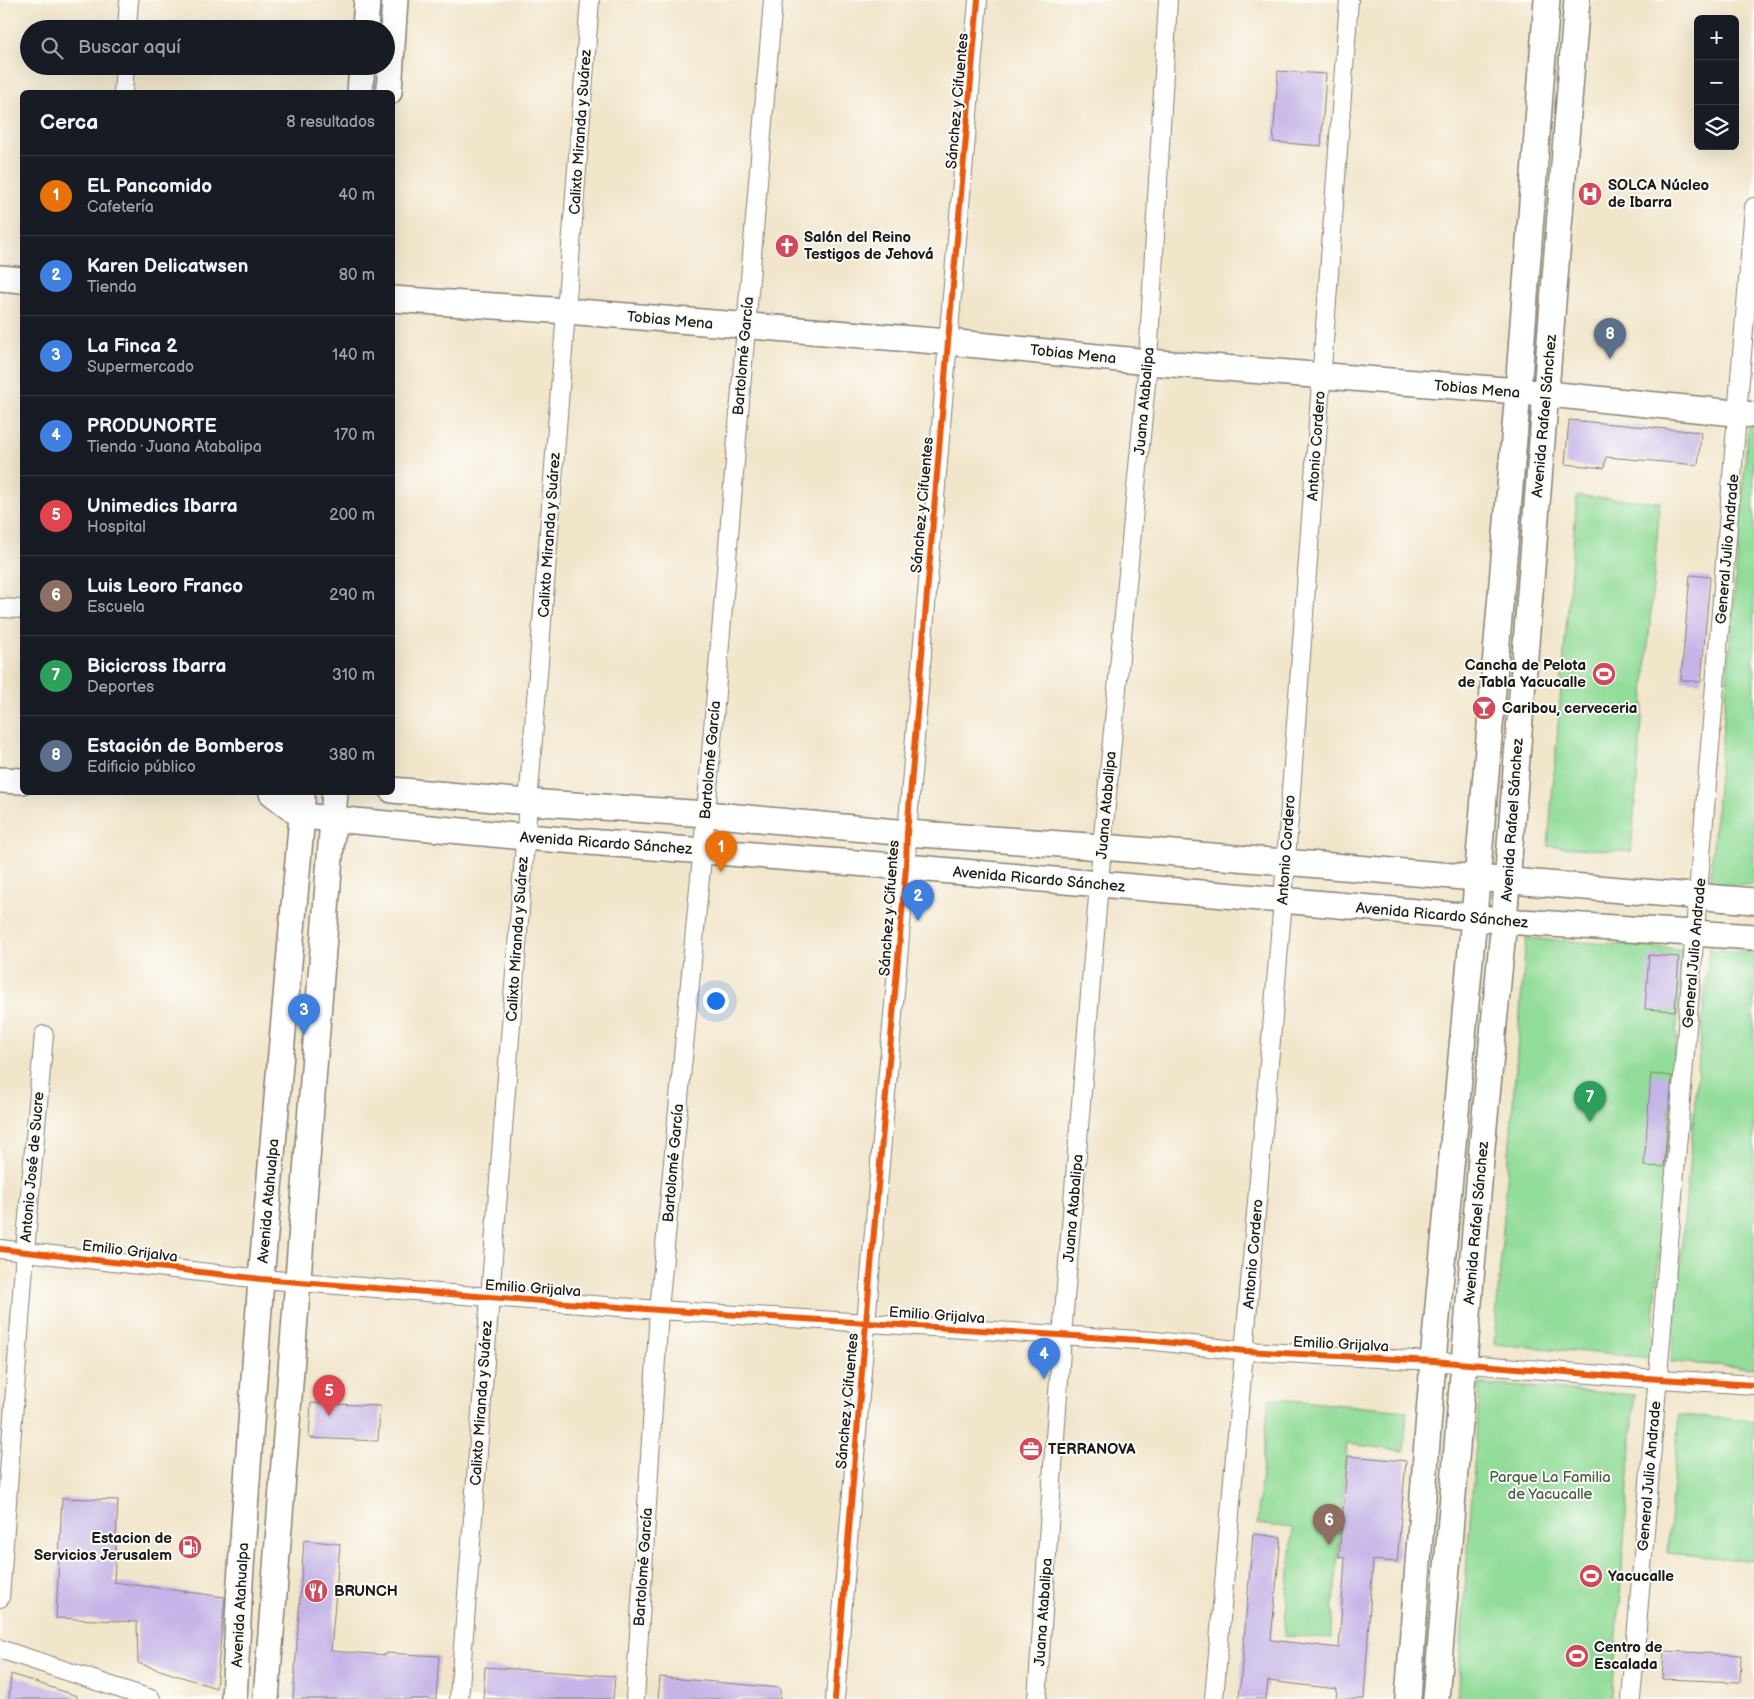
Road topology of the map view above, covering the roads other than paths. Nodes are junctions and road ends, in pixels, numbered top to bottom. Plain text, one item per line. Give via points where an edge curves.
1 (129, 0) edge
2 (368, 0) edge
3 (395, 0) edge
4 (590, 0) edge
5 (773, 0) edge
6 (978, 0) edge
7 (1168, 0) edge
8 (1349, 0) edge
9 (1547, 0) edge
10 (1577, 0) edge
11 (128, 20) edge
12 (366, 20) edge
13 (394, 20) edge
14 (1540, 68) junction
15 (1572, 73) junction
16 (124, 75) edge
17 (361, 75) edge
18 (390, 75) edge
19 (123, 90) edge
20 (360, 90) edge
21 (389, 90) edge
22 (1754, 207) edge
23 (0, 278) edge
24 (20, 280) edge
25 (395, 300) edge
26 (566, 311) junction
27 (746, 326) junction
28 (948, 342) junction
29 (1148, 362) junction
30 (1321, 376) junction
31 (1518, 391) junction
32 (1546, 395) junction
33 (1746, 414) edge
34 (0, 608) edge
35 (20, 609) edge
36 (0, 780) edge
37 (20, 781) edge
38 (395, 790) edge
39 (278, 795) edge
40 (335, 795) edge
41 (528, 802) junction
42 (302, 804) edge
43 (706, 814) junction
44 (333, 819) junction
45 (907, 832) junction
46 (525, 838) junction
47 (1102, 847) junction
48 (702, 851) junction
49 (1285, 863) junction
50 (906, 867) junction
51 (1477, 878) junction
52 (1506, 881) junction
53 (1100, 884) junction
54 (1699, 898) junction
55 (1282, 901) junction
56 (1754, 902) edge
57 (1474, 917) junction
58 (1504, 921) junction
59 (1695, 933) junction
60 (1754, 938) edge
61 (44, 1035) dead end
62 (0, 1249) edge
63 (25, 1251) junction
64 (261, 1279) junction
65 (297, 1282) junction
66 (489, 1298) junction
67 (659, 1310) junction
68 (866, 1323) junction
69 (1062, 1336) junction
70 (1245, 1351) junction
71 (1432, 1361) junction
72 (1464, 1364) junction
73 (1657, 1378) junction
74 (1754, 1385) edge
75 (0, 1598) edge
76 (0, 1649) edge
77 (151, 1699) edge
78 (234, 1699) edge
79 (266, 1699) edge
80 (459, 1699) edge
81 (635, 1699) edge
82 (835, 1699) edge
83 (1037, 1699) edge
84 (1214, 1699) edge
85 (1408, 1699) edge
86 (1436, 1699) edge
87 (1631, 1699) edge

1 - 11 street
2 - 12 main road
3 - 13 main road
4 - 26 street, Calixto Miranda y Suárez
5 - 27 street, Bartolomé García
6 - 28 street, Sánchez y Cifuentes
7 - 29 street, Juana Atabalipa
8 - 30 street, Antonio Cordero
9 - 14 main road, Avenida Rafael Sánchez
10 - 15 main road, Avenida Rafael Sánchez
14 - 15 main road
14 - 31 main road, Avenida Rafael Sánchez
15 - 32 main road, Avenida Rafael Sánchez
16 - 19 street
17 - 20 main road
18 - 21 main road
22 - 33 street, General Julio Andrade
23 - 24 main road
25 - 26 main road, Tobias Mena
26 - 27 main road, Tobias Mena
26 - 41 street, Calixto Miranda y Suárez
27 - 28 main road, Tobias Mena
27 - 43 street, Bartolomé García
28 - 29 main road, Tobias Mena
28 - 45 street, Sánchez y Cifuentes
29 - 30 main road, Tobias Mena
29 - 47 street, Juana Atabalipa
30 - 31 main road, Tobias Mena
30 - 49 street, Antonio Cordero
31 - 32 main road, Tobias Mena
31 - 51 main road, Avenida Rafael Sánchez
32 - 33 main road, Tobias Mena
32 - 52 main road, Avenida Rafael Sánchez
33 - 54 street, General Julio Andrade
34 - 35 street
36 - 37 main road
38 - 41 main road
39 - 42 main road
40 - 44 main road
41 - 43 main road
41 - 46 street, Calixto Miranda y Suárez
42 - 44 main road, Avenida Ricardo Sánchez
42 - 64 main road, Avenida Atahualpa
43 - 45 main road
43 - 48 street, Bartolomé García
44 - 46 main road, Avenida Ricardo Sánchez
44 - 65 main road
45 - 47 main road
45 - 50 street, Sánchez y Cifuentes
46 - 48 main road, Avenida Ricardo Sánchez
46 - 66 street, Calixto Miranda y Suárez
47 - 49 main road
47 - 53 street, Juana Atabalipa
48 - 50 main road, Avenida Ricardo Sánchez
48 - 67 street, Bartolomé García
49 - 51 main road
49 - 55 street, Antonio Cordero
50 - 53 main road, Avenida Ricardo Sánchez
50 - 68 street, Sánchez y Cifuentes
51 - 52 main road
51 - 57 main road, Avenida Rafael Sánchez
52 - 54 main road
52 - 58 main road, Avenida Rafael Sánchez
53 - 55 main road, Avenida Ricardo Sánchez
53 - 69 street, Juana Atabalipa
54 - 56 main road
54 - 59 street, General Julio Andrade
55 - 57 main road, Avenida Ricardo Sánchez
55 - 70 street, Antonio Cordero
57 - 58 main road, Avenida Ricardo Sánchez
57 - 71 main road, Avenida Rafael Sánchez
58 - 59 main road, Avenida Ricardo Sánchez
58 - 72 main road, Avenida Rafael Sánchez
59 - 60 main road, Avenida Ricardo Sánchez
59 - 73 street, General Julio Andrade
61 - 63 street, Antonio José de Sucre
62 - 63 street, Emilio Grijalva
63 - 64 street, Emilio Grijalva
63 - 75 street, Antonio José de Sucre
64 - 65 street, Emilio Grijalva
64 - 78 main road, Avenida Atahualpa
65 - 66 street, Emilio Grijalva
65 - 79 main road
66 - 67 street, Emilio Grijalva
66 - 80 street, Calixto Miranda y Suárez
67 - 68 street, Emilio Grijalva
67 - 81 street, Bartolomé García
68 - 69 street, Emilio Grijalva
68 - 82 street, Sánchez y Cifuentes
69 - 70 street, Emilio Grijalva
69 - 83 street, Juana Atabalipa
70 - 71 street, Emilio Grijalva
70 - 84 street, Antonio Cordero
71 - 72 street, Emilio Grijalva
71 - 85 main road, Avenida Rafael Sánchez
72 - 73 street, Emilio Grijalva
72 - 86 main road, Avenida Rafael Sánchez
73 - 74 street, Emilio Grijalva
73 - 87 street, General Julio Andrade
76 - 77 street

